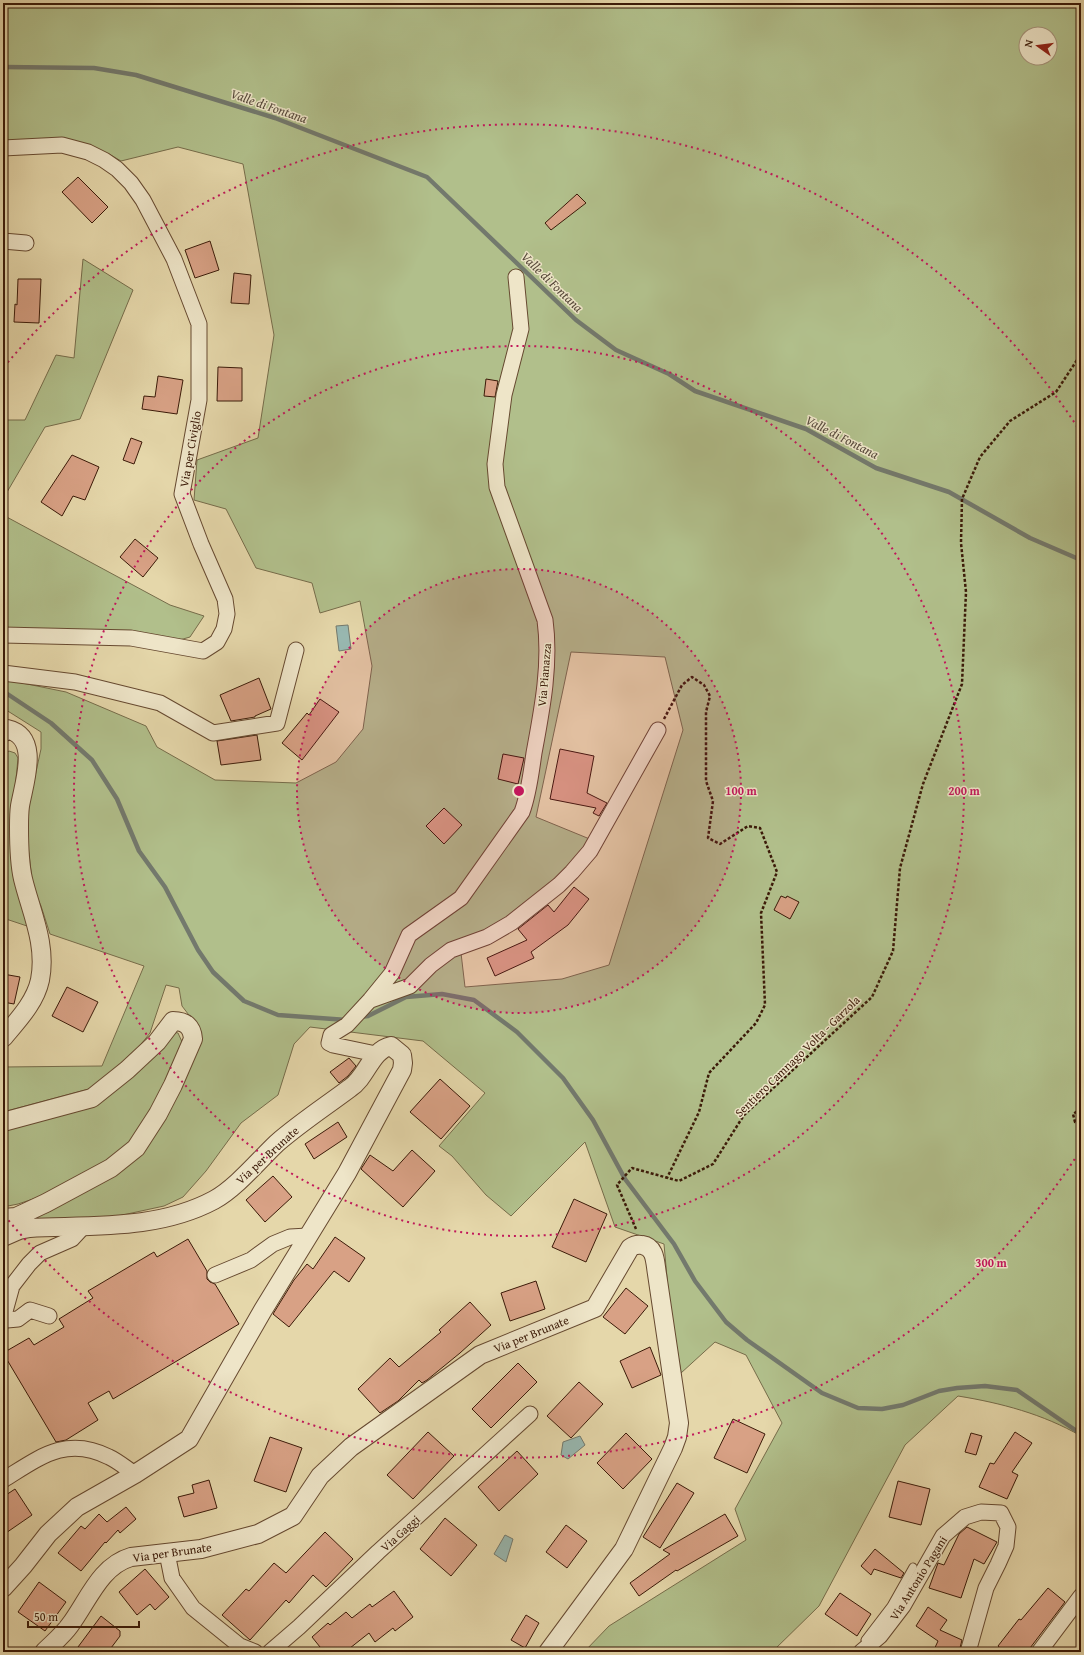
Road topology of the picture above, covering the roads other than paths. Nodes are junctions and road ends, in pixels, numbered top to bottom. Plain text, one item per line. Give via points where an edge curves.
1 (3, 148) edge
2 (3, 241) edge
3 (26, 243) dead end
4 (516, 277) dead end
5 (3, 635) edge
6 (296, 650) dead end
7 (3, 673) edge
8 (4, 729) edge
9 (658, 730) road end
10 (370, 1000) junction
11 (3, 1038) edge
12 (376, 1054) junction
13 (3, 1122) edge
14 (3, 1218) edge
15 (84, 1226) junction
16 (308, 1236) junction
17 (3, 1237) edge
18 (215, 1275) dead end
19 (49, 1316) dead end
20 (530, 1414) dead end
21 (135, 1474) junction
22 (3, 1480) edge
23 (166, 1553) junction
24 (913, 1567) dead end
25 (3, 1588) edge
26 (1081, 1596) edge
27 (864, 1648) edge
28 (44, 1652) edge
29 (255, 1652) edge
30 (270, 1652) edge
31 (548, 1652) edge
32 (968, 1652) edge
33 (1039, 1652) edge

1 - 5 street, Via per Civiglio via 62,145 88,152 108,163 131,183 143,200 174,259 199,324 199,400 182,494 225,599 228,614 217,642 203,651 131,638
2 - 3 street
4 - 10 street, Via Pianazza via 521,329 504,395 495,464 500,494 545,620 548,654 526,800 522,812 461,898 409,935 392,974
6 - 7 street via 278,723 213,733 160,703 75,682
8 - 11 street via 16,731 27,747 28,758 20,806 19,851 22,877 38,930 41,966 40,980 34,995
9 - 10 street, Via Pianazza via 590,850 559,885 511,923 487,938 451,950 410,986
10 - 12 street, Via Pianazza via 347,1024 331,1035 329,1042
12 - 15 street, Via per Brunate via 364,1074 352,1087 279,1142 216,1199 174,1216 118,1226
12 - 16 street via 391,1046 402,1055 402,1070 347,1173
13 - 14 street via 92,1098 127,1070 173,1021 180,1021 192,1031 193,1039 173,1085 136,1148 111,1168 46,1204 16,1217
15 - 17 street, Via per Brunate via 30,1228
15 - 19 street via 72,1239 40,1253 12,1286 4,1315 7,1320 18,1319 30,1310
16 - 18 street via 290,1237 251,1260
16 - 21 street via 189,1439
20 - 30 street, Via Gaggi
21 - 22 street via 109,1457 88,1449 72,1447 35,1460
21 - 25 street via 77,1507 48,1534
23 - 28 street, Via per Brunate via 131,1557 112,1565 69,1626
23 - 29 street via 172,1578 193,1608 240,1646
23 - 31 street, Via per Brunate via 201,1550 258,1534 293,1516 320,1476 351,1447 480,1355 595,1308 630,1248 644,1245 651,1249 654,1255 679,1423 677,1437 624,1549
24 - 27 lane via 891,1606 865,1640
26 - 33 street
27 - 32 street, Via Antonio Pagani via 880,1636 903,1606 943,1536 964,1517 981,1512 1001,1513 1008,1527 1006,1546 986,1588

